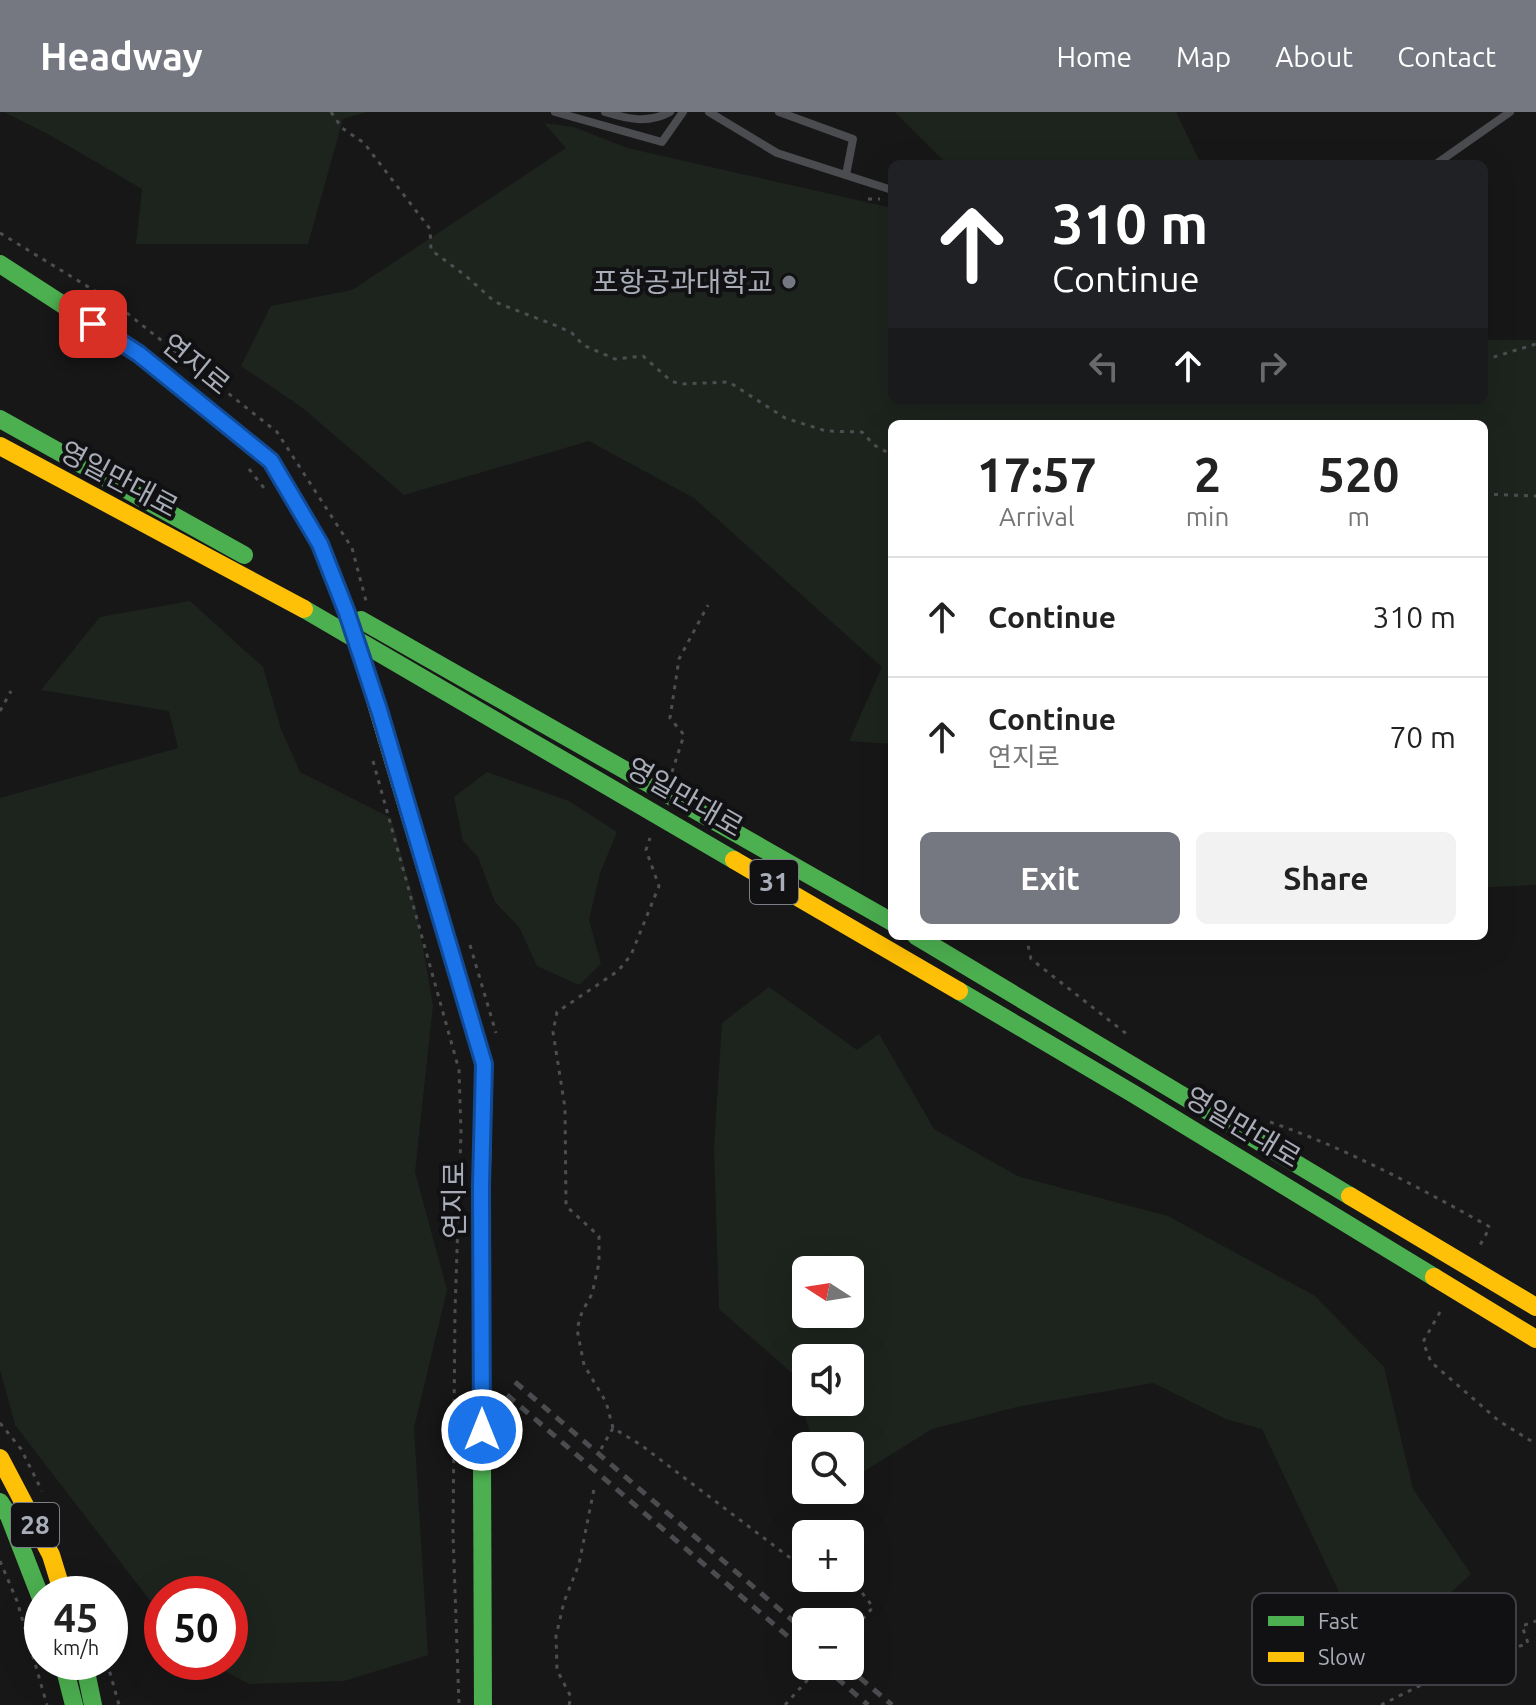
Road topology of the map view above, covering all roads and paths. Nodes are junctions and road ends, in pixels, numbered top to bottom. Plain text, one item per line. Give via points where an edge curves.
1 (331, 112) edge
2 (555, 112) edge
3 (605, 112) edge
4 (670, 112) edge
5 (683, 112) edge
6 (709, 112) edge
7 (779, 112) edge
8 (1510, 112) edge
9 (1442, 160) edge
10 (846, 175) junction
11 (888, 189) edge
12 (0, 264) edge
13 (1536, 344) edge
14 (1488, 359) edge
15 (0, 406) edge
16 (0, 419) edge
17 (0, 446) edge
18 (888, 453) edge
19 (0, 458) edge
20 (249, 469) dead end
21 (103, 477) junction
22 (80, 490) junction
23 (266, 492) dead end
24 (1488, 494) edge
25 (1536, 496) edge
26 (708, 605) dead end
27 (11, 691) dead end
28 (0, 711) edge
29 (371, 754) dead end
30 (672, 773) dead end
31 (650, 838) dead end
32 (888, 920) edge
33 (923, 940) edge
34 (1027, 940) edge
35 (1137, 1042) dead end
36 (1267, 1121) dead end
37 (1480, 1245) dead end
38 (1536, 1307) edge
39 (1440, 1312) dead end
40 (1536, 1339) edge
41 (613, 1428) junction
42 (1536, 1444) edge
43 (601, 1449) dead end
44 (0, 1458) edge
45 (595, 1484) dead end
46 (0, 1502) edge
47 (792, 1558) edge
48 (0, 1561) edge
49 (32, 1576) edge
50 (57, 1576) edge
51 (862, 1592) edge
52 (864, 1617) edge
53 (1536, 1621) edge
54 (1516, 1648) edge
55 (68, 1680) edge
56 (88, 1680) edge
57 (112, 1680) edge
58 (808, 1680) edge
59 (1421, 1685) edge
60 (47, 1705) edge
61 (74, 1705) edge
62 (93, 1705) edge
63 (119, 1705) edge
64 (459, 1705) edge
65 (483, 1705) edge
66 (569, 1705) edge
67 (785, 1705) edge
68 (1381, 1705) edge

1 - 18 path via 342,128 364,143 430,229 431,250 495,302 572,333 583,345 615,359 643,356 671,381 729,382 792,421 826,431 862,432
2 - 5 lane via 662,142
3 - 4 lane via 629,120 656,120
6 - 10 lane via 777,153
7 - 10 lane via 853,139
8 - 9 lane
10 - 11 lane
12 - 65 main road, 연지로 via 139,354 271,461 320,544 347,613 484,1064
13 - 14 path
15 - 21 main road
16 - 21 main road, 영일만대로 / 31
17 - 22 main road, 영일만대로 / 31
19 - 22 main road
20 - 23 path
21 - 32 main road, 영일만대로 / 31
22 - 40 main road, 영일만대로 / 31 via 308,611 714,847
24 - 25 path
26 - 30 path via 679,659 670,718 684,735
27 - 28 path
29 - 64 path via 459,1070 453,1534
31 - 41 path via 646,850 659,886 631,955 618,971 557,1012 553,1032 565,1108 566,1206 599,1236 592,1294 577,1329 584,1365 606,1402
33 - 38 main road, 영일만대로
34 - 35 path via 1031,959
36 - 37 path via 1382,1168 1490,1227
39 - 42 path via 1423,1342 1431,1362 1499,1421
41 - 43 path
41 - 47 path
44 - 50 main road, 28
45 - 66 path via 579,1564 556,1636 557,1670 571,1697
46 - 49 main road
48 - 60 path
51 - 52 path via 873,1607
53 - 54 path via 1522,1626 1528,1643
55 - 61 main road
56 - 62 main road
57 - 63 path
58 - 67 path
59 - 68 path

